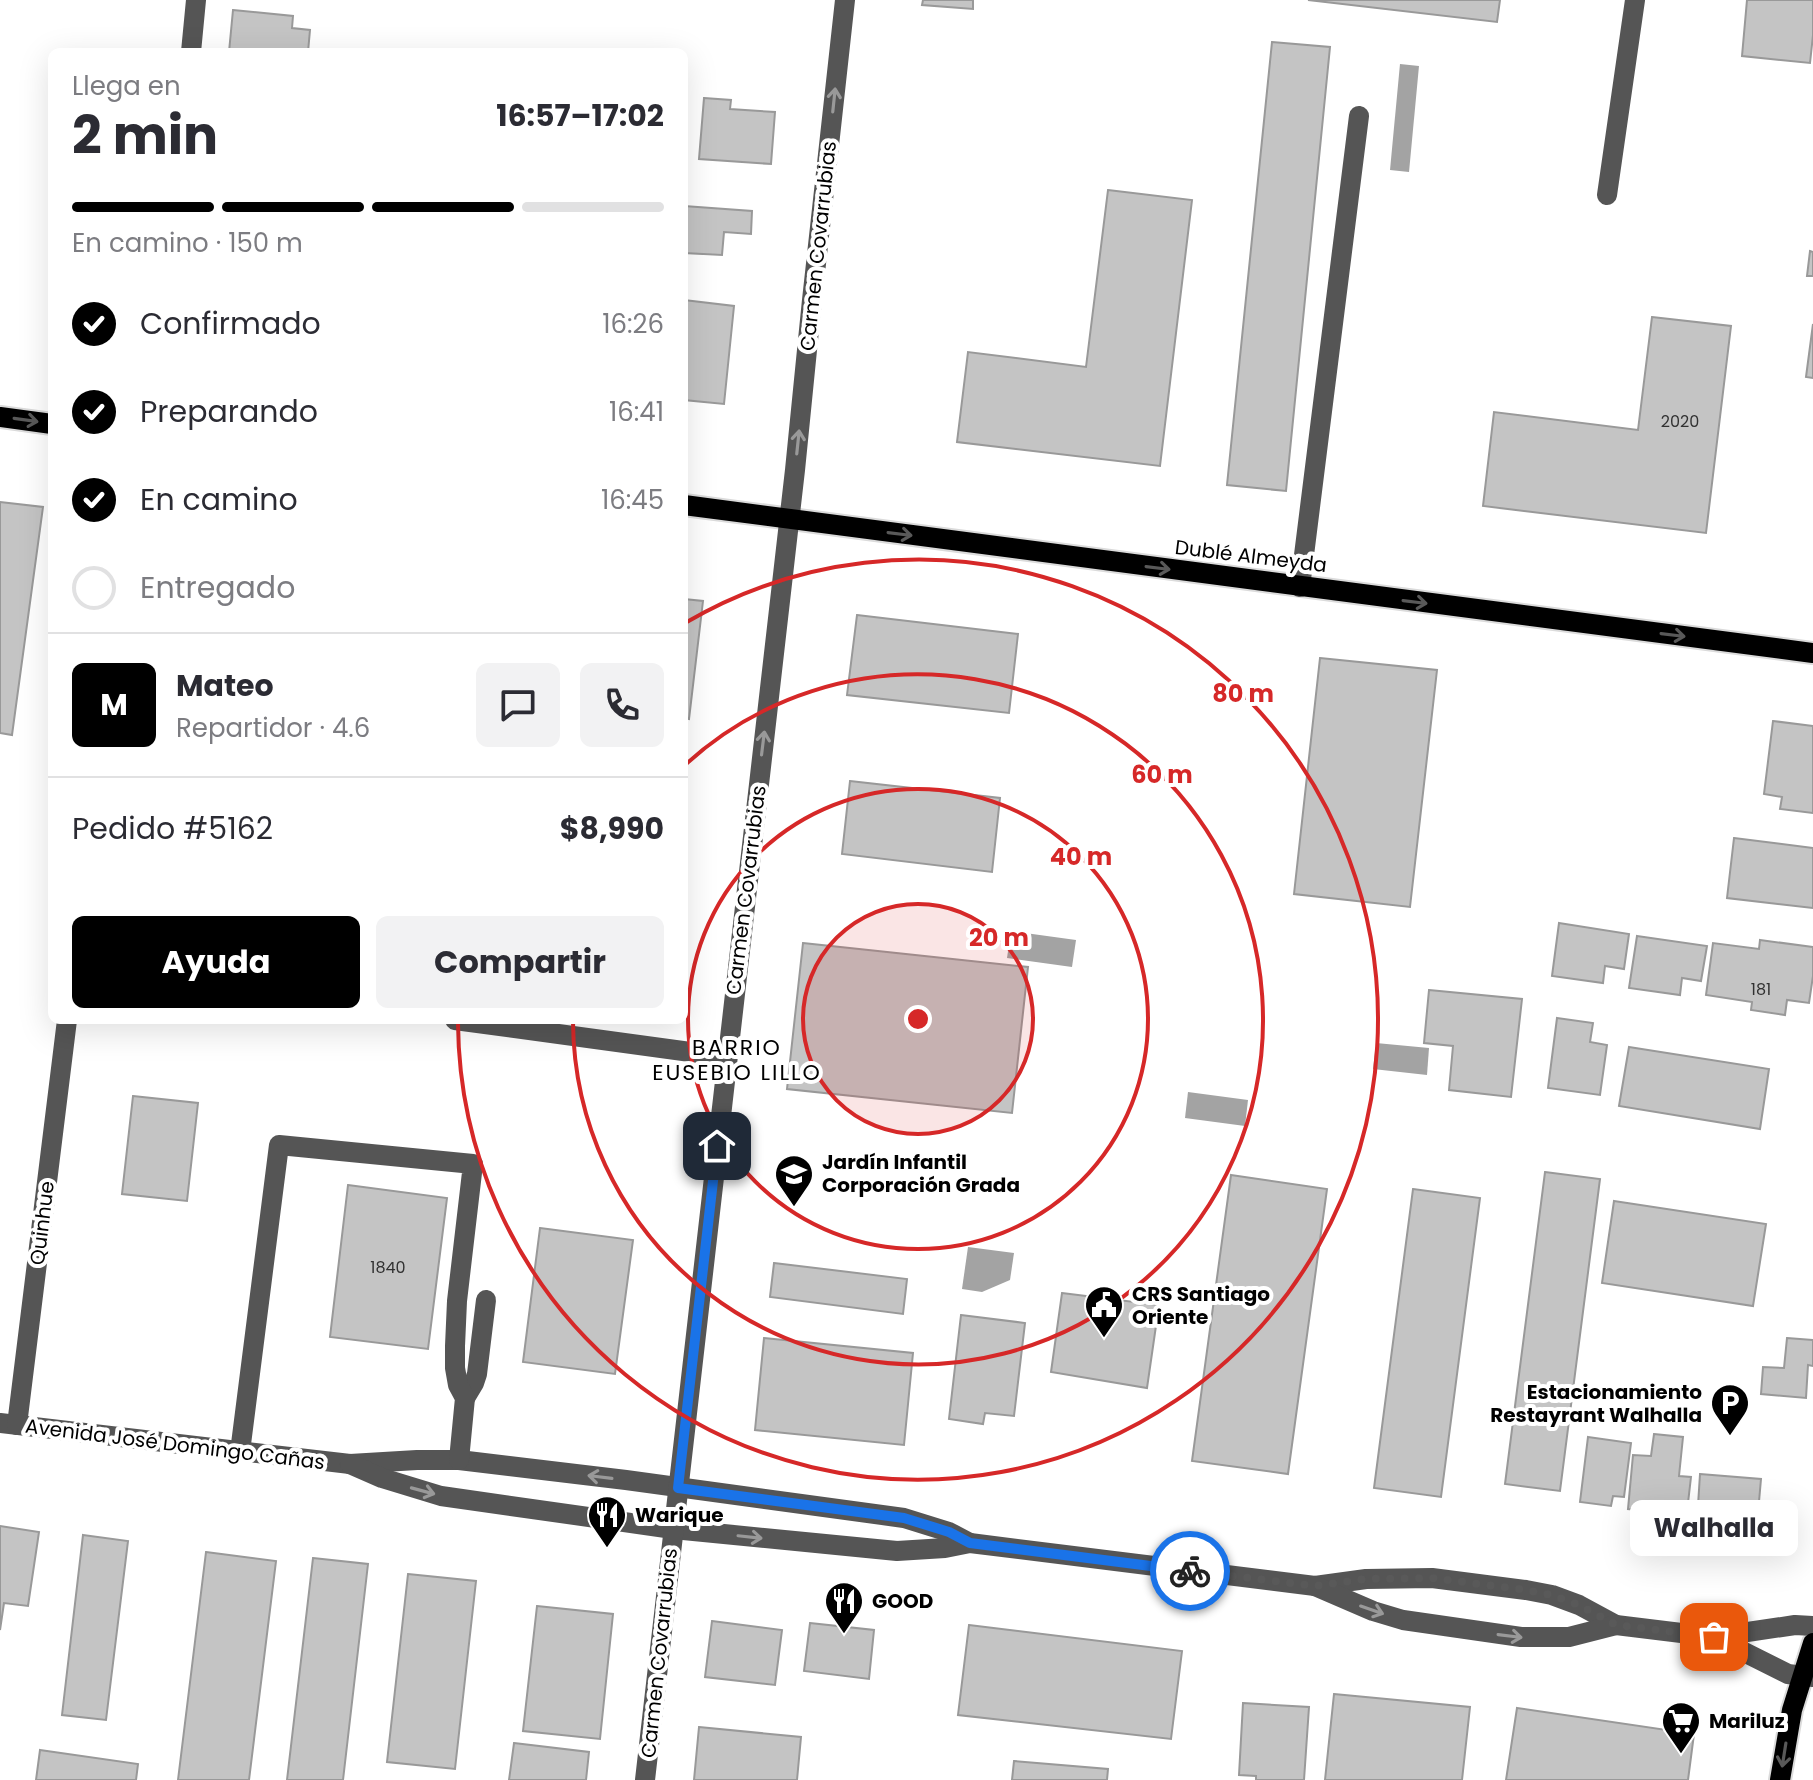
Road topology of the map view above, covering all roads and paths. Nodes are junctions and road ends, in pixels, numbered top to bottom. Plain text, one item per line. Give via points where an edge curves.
1 (196, 0) edge
2 (845, 0) edge
3 (1635, 0) edge
4 (191, 48) edge
5 (1359, 116) dead end
6 (1607, 195) dead end
7 (0, 417) edge
8 (48, 423) edge
9 (688, 506) edge
10 (789, 519) junction
11 (1300, 587) junction
12 (1813, 653) edge
13 (66, 1024) edge
14 (484, 1024) edge
15 (727, 1057) junction
16 (486, 1300) dead end
17 (465, 1398) junction
18 (8, 1424) edge
19 (240, 1452) junction
20 (459, 1460) junction
21 (350, 1464) junction
22 (678, 1488) junction
23 (673, 1529) junction
24 (970, 1543) junction
25 (1315, 1586) junction
26 (1616, 1625) junction
27 (1813, 1626) edge
28 (1714, 1637) junction
29 (1813, 1643) edge
30 (1808, 1676) edge
31 (645, 1780) edge
32 (1780, 1780) edge

1 - 4 street
10 -> 2 street, Carmen Covarrubias
3 - 6 street
5 - 11 street
7 -> 8 main road
9 - 10 main road, Dublé Almeyda
10 -> 11 main road, Dublé Almeyda
15 -> 10 street, Carmen Covarrubias
11 -> 12 main road, Dublé Almeyda
13 - 18 street, Quinhue
14 - 15 street
15 - 22 street, Carmen Covarrubias
16 - 17 street via 477,1374
17 - 19 street via 458,1385 455,1346 473,1164 279,1145
17 - 20 street
18 - 19 street, Avenida José Domingo Cañas
19 - 21 street, Avenida José Domingo Cañas
20 - 21 street, Avenida José Domingo Cañas
22 -> 20 street, Avenida José Domingo Cañas
21 -> 23 street, Avenida José Domingo Cañas via 441,1496
22 - 23 street, Carmen Covarrubias
22 - 24 street, Avenida José Domingo Cañas via 904,1518
23 -> 24 street, Avenida José Domingo Cañas via 897,1551
23 - 31 street, Carmen Covarrubias
24 - 25 street, Avenida José Domingo Cañas
25 - 26 street, Avenida José Domingo Cañas via 1432,1578 1526,1590 1579,1605
25 -> 26 street, Avenida José Domingo Cañas via 1403,1620 1521,1637 1569,1637
26 - 28 street, Avenida José Domingo Cañas
27 - 28 street, Avenida José Domingo Cañas
28 - 30 street, Avenida José Domingo Cañas via 1788,1674
29 - 30 main road
30 -> 32 main road via 1792,1710

